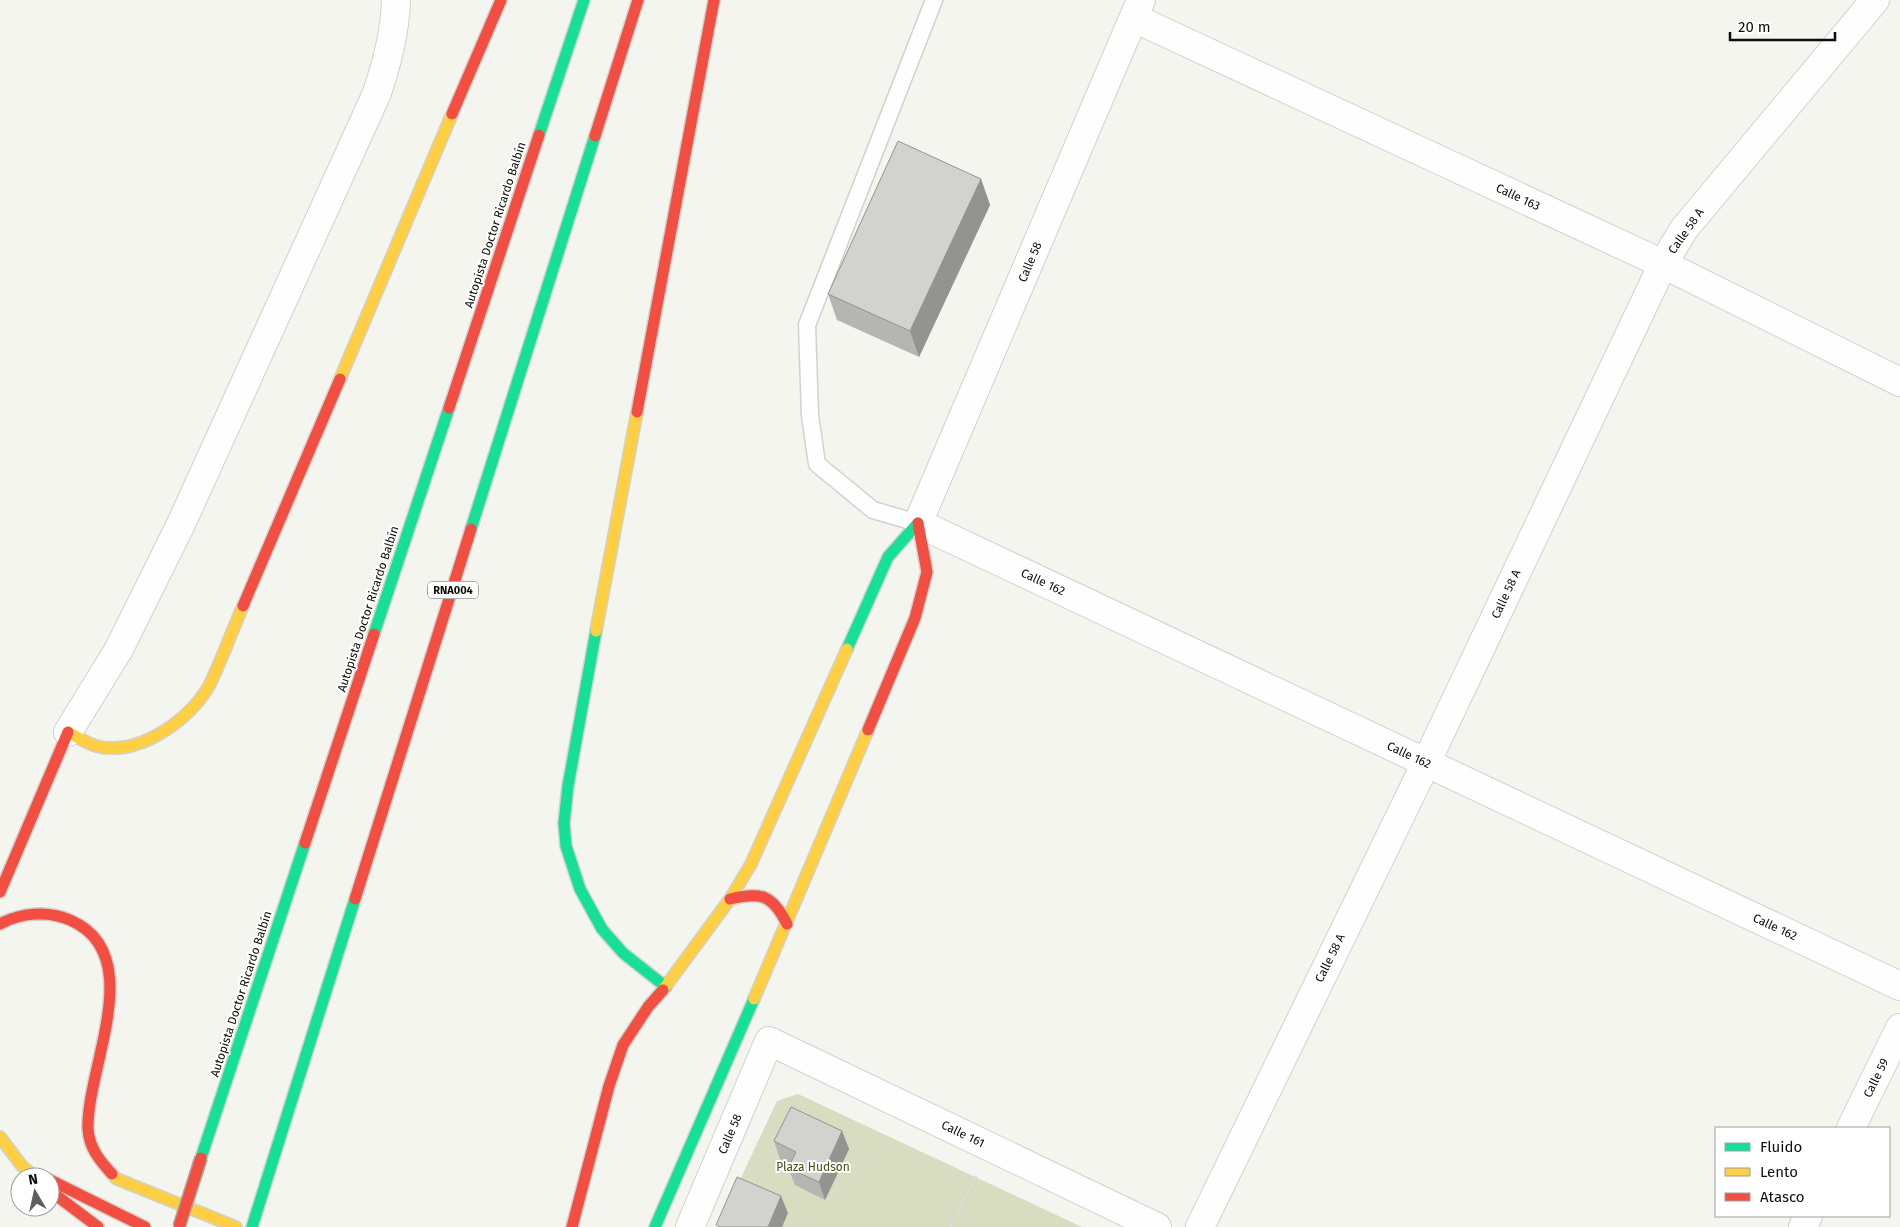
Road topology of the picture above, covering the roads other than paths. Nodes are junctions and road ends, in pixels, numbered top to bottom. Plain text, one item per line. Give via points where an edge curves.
1 (396, 0) edge
2 (501, 0) edge
3 (584, 0) edge
4 (638, 0) edge
5 (714, 0) edge
6 (934, 0) edge
7 (1875, 0) edge
8 (1137, 9) edge
9 (1663, 264) junction
10 (1900, 382) edge
11 (918, 523) junction
12 (68, 732) junction
13 (1426, 763) junction
14 (0, 892) edge
15 (730, 899) junction
16 (0, 924) edge
17 (788, 924) junction
18 (1900, 986) edge
19 (666, 987) junction
20 (1900, 1028) edge
21 (769, 1041) joint
22 (1851, 1127) edge
23 (0, 1137) edge
24 (0, 1155) edge
25 (22, 1166) joint
26 (60, 1185) edge
27 (60, 1198) edge
28 (98, 1227) edge
29 (145, 1227) edge
30 (179, 1227) edge
31 (236, 1227) edge
32 (252, 1227) edge
33 (572, 1227) edge
34 (655, 1227) edge
35 (690, 1227) edge
36 (1157, 1227) edge
37 (1200, 1227) edge

1 - 12 street via 389,55 377,93 181,524 119,649
2 - 12 main road via 209,685 184,716 166,730 140,743 108,747 95,745
3 - 30 main road, Autopista Doctor Ricardo Balbín, bridge
4 - 32 main road, RNA004
5 - 19 main road via 572,759 564,832 577,881 611,941
6 - 11 lane via 807,325 810,415 817,464 874,510
7 - 9 street, Calle 58 A via 1684,229
8 - 9 street, Calle 163
8 - 11 street, Calle 58
9 - 10 street, Calle 163
9 - 13 street, Calle 58 A
11 - 13 street, Calle 162
11 - 15 main road via 888,557 751,864
11 - 17 main road via 927,572 915,618
12 - 14 main road
13 - 18 street, Calle 162
13 - 37 street, Calle 58 A
15 - 17 main road via 750,894 766,896 779,906
15 - 19 main road
16 - 31 main road via 28,915 53,914 76,921 94,936 108,958 112,984 110,1007 88,1115 91,1149 102,1167 116,1179
17 - 34 main road
19 - 33 main road via 648,1007 623,1045
20 - 22 street, Calle 59
21 - 35 street, Calle 58
21 - 36 street, Calle 161
23 - 25 main road
24 - 25 main road
26 - 29 main road
27 - 28 main road

